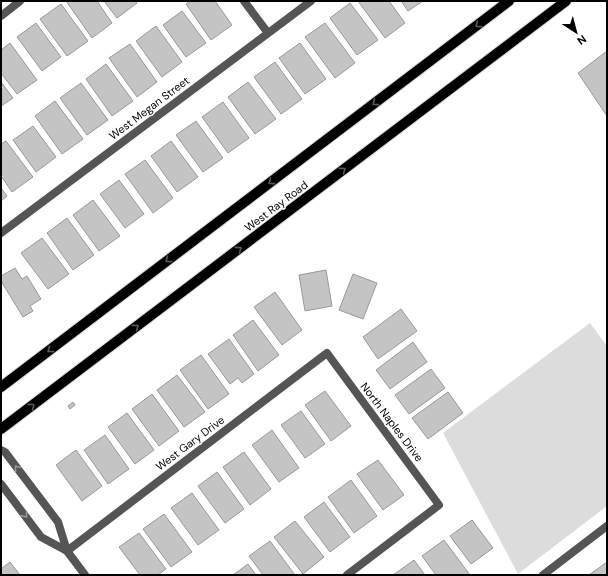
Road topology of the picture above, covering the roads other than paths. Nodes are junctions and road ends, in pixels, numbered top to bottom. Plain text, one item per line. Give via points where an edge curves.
1 (20, 1) edge
2 (244, 1) edge
3 (310, 1) edge
4 (510, 1) edge
5 (566, 1) edge
6 (1, 16) edge
7 (268, 33) junction
8 (1, 233) edge
9 (327, 353) joint
10 (1, 387) edge
11 (1, 429) edge
12 (1, 450) edge
13 (1, 484) edge
14 (607, 526) edge
15 (67, 551) junction
16 (85, 575) edge
17 (347, 575) edge
18 (543, 575) edge

1 - 6 street
2 - 7 street
3 - 7 street, West Megan Street
4 -> 10 main road, West Ray Road
11 -> 5 main road, West Ray Road
7 - 8 street, West Megan Street
9 - 15 street, West Gary Drive
9 - 17 street, North Naples Drive via 439,505
15 -> 12 street via 58,522
13 -> 15 street via 41,537
14 - 18 street
15 - 16 street

